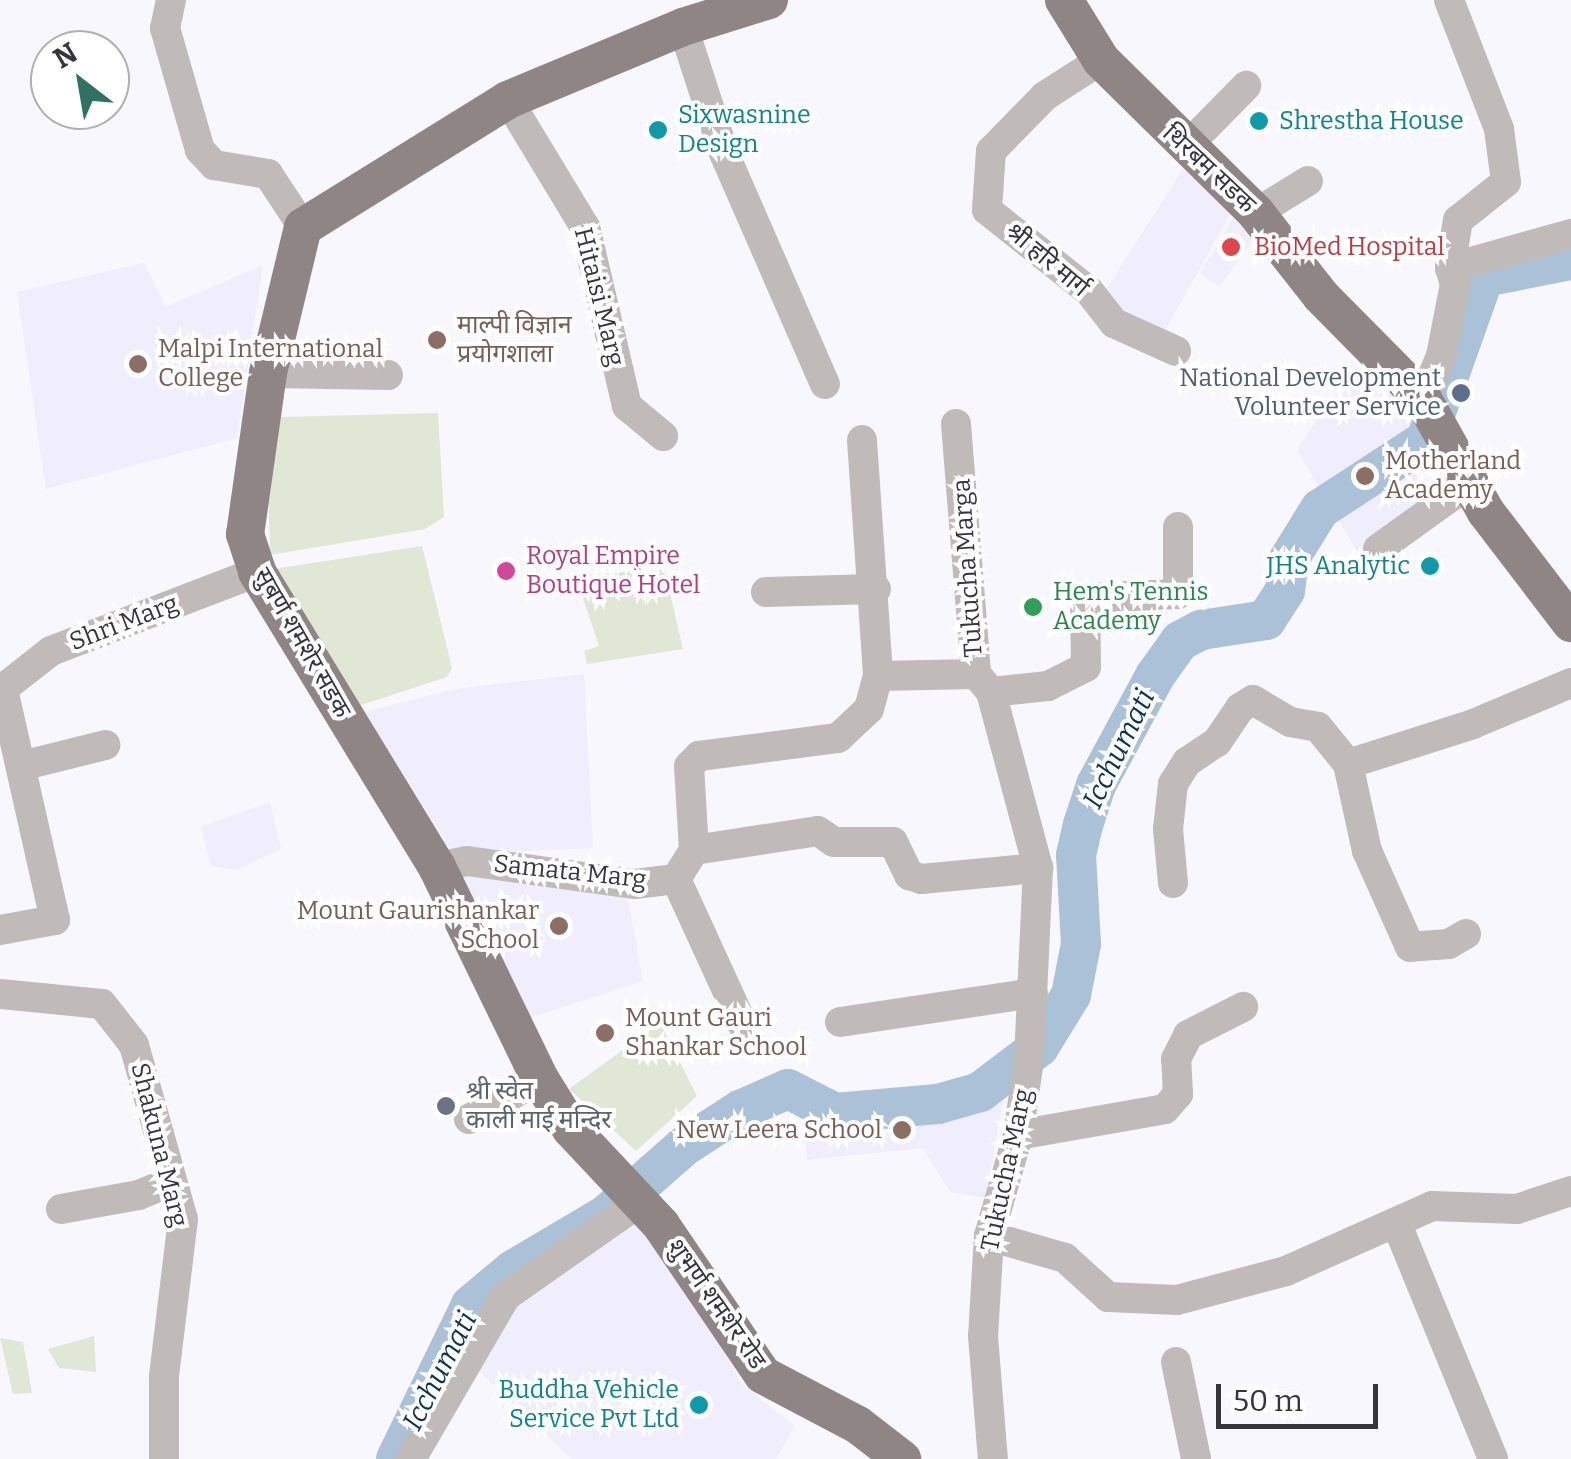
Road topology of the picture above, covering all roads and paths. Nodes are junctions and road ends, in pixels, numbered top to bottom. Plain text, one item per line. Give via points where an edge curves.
1 (171, 0) edge
2 (769, 0) edge
3 (1064, 0) edge
4 (1449, 0) edge
5 (683, 27) junction
6 (1101, 60) junction
7 (1246, 86) dead end
8 (508, 100) junction
9 (1186, 147) junction
10 (1308, 180) dead end
11 (1256, 213) junction
12 (304, 226) junction
13 (1571, 234) edge
14 (1450, 268) junction
15 (1176, 351) dead end
16 (268, 373) junction
17 (388, 375) dead end
18 (825, 384) dead end
19 (1436, 417) junction
20 (956, 424) dead end
21 (663, 436) dead end
22 (862, 440) dead end
23 (1470, 483) junction
24 (1178, 526) dead end
25 (1378, 549) dead end
26 (257, 572) junction
27 (876, 589) junction
28 (766, 592) dead end
29 (1571, 623) edge
30 (878, 676) junction
31 (1571, 682) edge
32 (983, 683) junction
33 (2, 690) edge
34 (106, 745) dead end
35 (1348, 764) junction
36 (21, 766) junction
37 (694, 850) junction
38 (437, 867) junction
39 (1038, 868) junction
40 (676, 879) junction
41 (1173, 883) dead end
42 (0, 930) edge
43 (1466, 934) dead end
44 (0, 994) edge
45 (1033, 994) junction
46 (1243, 1007) dead end
47 (840, 1022) dead end
48 (750, 1041) dead end
49 (1029, 1060) joint
50 (540, 1079) junction
51 (469, 1118) dead end
52 (1018, 1135) junction
53 (170, 1182) junction
54 (1571, 1192) edge
55 (641, 1202) junction
56 (62, 1209) dead end
57 (1398, 1227) junction
58 (989, 1236) junction
59 (1176, 1362) dead end
60 (164, 1459) edge
61 (412, 1459) edge
62 (902, 1459) edge
63 (993, 1459) edge
64 (1196, 1459) edge
65 (1494, 1459) edge

1 - 12 street via 165,28 200,150 214,165 268,174
2 - 5 main road
3 - 6 main road, थिरबम सडक
4 - 14 street via 1499,130 1506,182 1458,220
5 - 8 main road
5 - 18 street via 724,152
6 - 9 main road, थिरबम सडक
6 - 15 street, श्री हरि मार्ग via 1045,96 990,150 987,210 1090,292 1114,323
7 - 9 street
8 - 12 main road
8 - 21 street, Hitaisi Marg via 585,227 627,406
9 - 11 main road, थिरबम सडक
10 - 11 street
11 - 19 main road, थिरबम सडक via 1321,296
12 - 16 main road, सुबर्ण शमशेर सडक
13 - 14 street
14 - 19 street via 1455,284
16 - 17 street
16 - 26 main road, सुबर्ण शमशेर सडक via 245,534
19 - 23 main road, थिरबम सडक
20 - 32 street, Tukucha Marga
22 - 27 street
23 - 25 street
23 - 29 main road, थिरबम सडक
24 - 32 street via 1178,594 1086,598 1086,668 1048,686
26 - 33 street, Shri Marg via 51,651
26 - 38 main road, सुबर्ण शमशेर सडक
27 - 28 street
27 - 30 street
30 - 32 street
30 - 37 street via 869,709 838,738 699,756 689,766
31 - 35 street via 1473,724
32 - 39 street, Tukucha Marga
33 - 36 street
34 - 36 street
35 - 41 street via 1318,727 1290,722 1252,700 1240,708 1217,742 1188,762 1173,784
35 - 43 street via 1367,851 1410,947 1448,944
36 - 42 street via 55,920
37 - 39 street via 818,831 834,842 892,842 909,875 921,879
37 - 40 street, Samata Marg
38 - 40 street, Samata Marg via 467,861 635,884
38 - 50 main road, सुबर्ण शमशेर सडक
39 - 45 street, Tukucha Marga
40 - 48 street
44 - 53 street, Shakuna Marg via 102,1004 115,1016 134,1045
45 - 47 street
45 - 49 street, Tukucha Marga
46 - 52 street via 1188,1036 1176,1059 1178,1094 1165,1108
49 - 52 street, Tukucha Marg
50 - 51 street
50 - 55 main road, सुबर्ण शमशेर सडक via 571,1130
52 - 58 street, Tukucha Marg
53 - 56 street via 139,1195
53 - 60 street, Shakuna Marg via 182,1219 183,1252 164,1377
54 - 57 street via 1517,1209 1466,1202 1432,1206
55 - 61 street via 506,1296
55 - 62 main road, शुभर्ण शमशेर रोड via 722,1306 764,1374 858,1425
57 - 58 street via 1286,1272 1144,1302 1108,1296 1065,1258
57 - 65 street
58 - 63 street, Tukucha Marg via 982,1336
59 - 64 street

